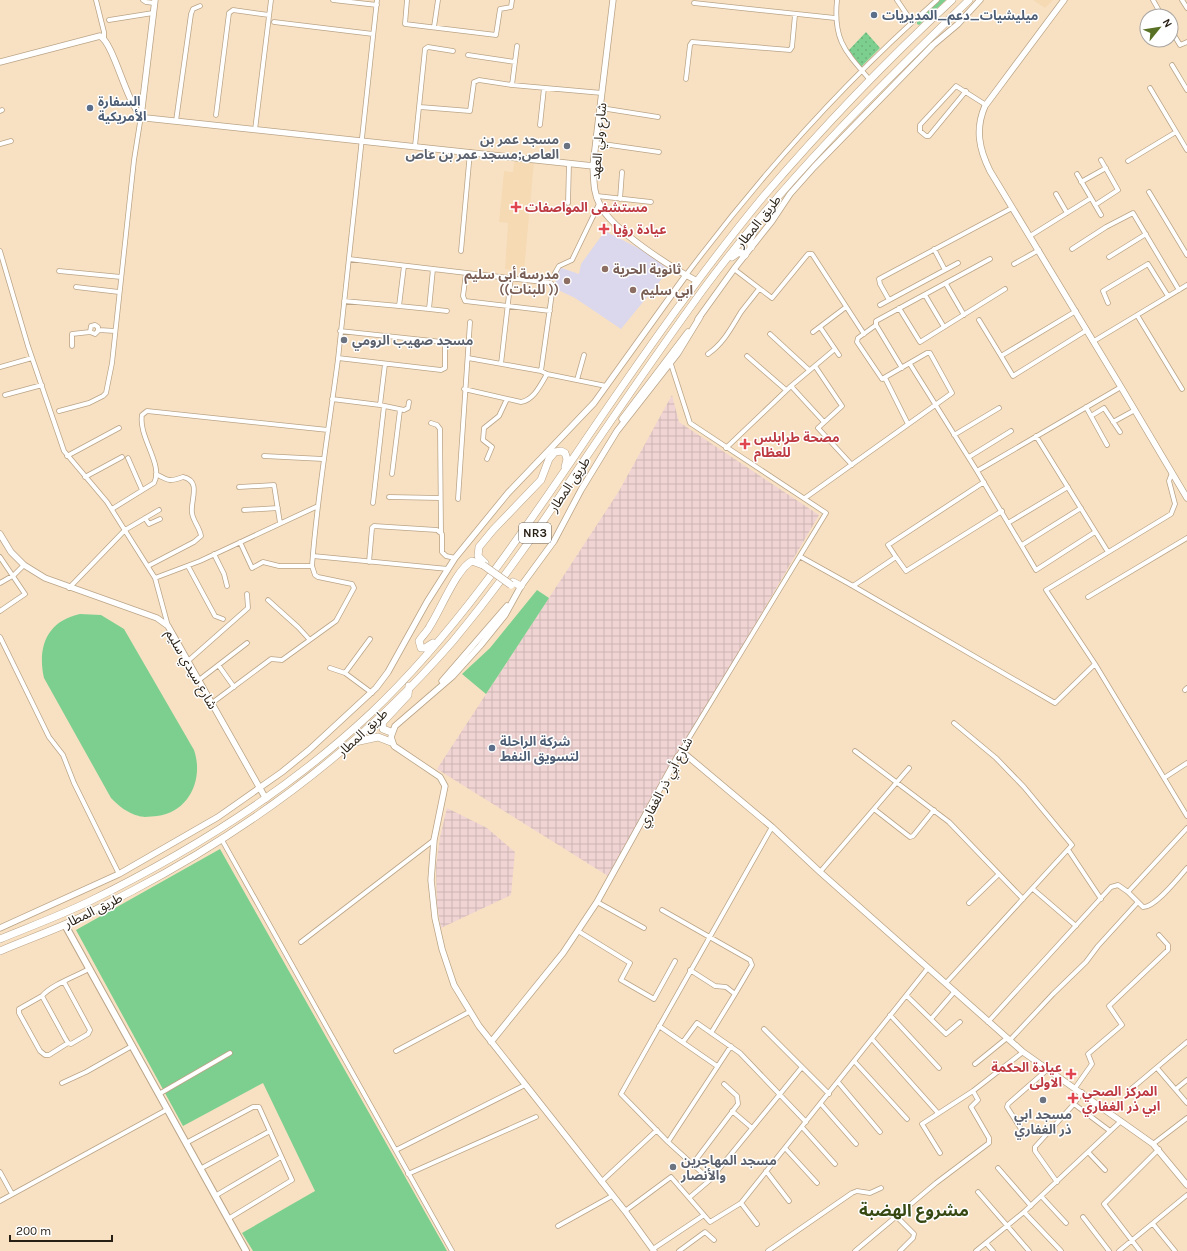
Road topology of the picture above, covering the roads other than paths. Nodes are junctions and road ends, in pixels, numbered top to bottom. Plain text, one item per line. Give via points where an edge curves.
1 (96, 0) edge
2 (143, 0) edge
3 (271, 0) edge
4 (333, 0) edge
5 (377, 0) edge
6 (407, 0) edge
7 (438, 0) edge
8 (512, 0) edge
9 (613, 0) edge
10 (837, 0) edge
11 (897, 0) edge
12 (937, 0) edge
13 (952, 0) edge
14 (969, 0) edge
15 (980, 0) edge
16 (1064, 0) edge
17 (1182, 0) edge
18 (154, 1) edge
19 (694, 3) dead end
20 (377, 5) junction
21 (200, 6) dead end
22 (1187, 8) edge
23 (152, 13) junction
24 (795, 15) junction
25 (269, 16) junction
26 (835, 18) junction
27 (108, 20) dead end
28 (274, 22) dead end
29 (912, 22) junction
30 (434, 27) junction
31 (374, 34) junction
32 (104, 38) junction
33 (517, 46) dead end
34 (453, 51) dead end
35 (468, 55) dead end
36 (0, 62) edge
37 (515, 62) junction
38 (1172, 65) dead end
39 (862, 72) junction
40 (686, 79) dead end
41 (870, 80) junction
42 (512, 85) junction
43 (544, 88) junction
44 (1150, 88) dead end
45 (1187, 90) edge
46 (966, 91) junction
47 (602, 93) junction
48 (986, 105) junction
49 (420, 107) junction
50 (601, 108) junction
51 (216, 115) dead end
52 (141, 116) junction
53 (658, 117) dead end
54 (176, 121) junction
55 (540, 125) dead end
56 (255, 130) junction
57 (1176, 132) junction
58 (11, 141) dead end
59 (362, 141) junction
60 (596, 143) junction
61 (0, 144) edge
62 (415, 146) junction
63 (1187, 150) edge
64 (470, 152) junction
65 (660, 152) dead end
66 (1101, 160) dead end
67 (1128, 161) dead end
68 (569, 163) junction
69 (594, 166) junction
70 (1106, 168) junction
71 (622, 172) dead end
72 (1077, 174) dead end
73 (1081, 182) junction
74 (1149, 192) dead end
75 (1056, 194) dead end
76 (597, 196) junction
77 (1091, 198) junction
78 (620, 199) junction
79 (651, 202) dead end
80 (568, 203) dead end
81 (599, 204) junction
82 (1095, 205) junction
83 (769, 207) junction
84 (1012, 208) junction
85 (1067, 213) junction
86 (1101, 215) dead end
87 (1146, 234) junction
88 (1030, 236) junction
89 (751, 248) junction
90 (934, 249) junction
91 (1072, 249) dead end
92 (1039, 250) junction
93 (0, 251) edge
94 (462, 251) dead end
95 (745, 255) junction
96 (1187, 255) edge
97 (1109, 257) dead end
98 (349, 259) junction
99 (990, 259) dead end
100 (958, 263) dead end
101 (1014, 264) dead end
102 (723, 265) junction
103 (404, 266) junction
104 (433, 269) junction
105 (734, 269) junction
106 (59, 270) dead end
107 (945, 270) junction
108 (466, 273) junction
109 (555, 273) dead end
110 (686, 275) junction
111 (121, 277) junction
112 (511, 277) junction
113 (698, 281) junction
114 (946, 284) junction
115 (1187, 285) edge
116 (76, 287) dead end
117 (759, 289) junction
118 (1005, 289) dead end
119 (1179, 290) junction
120 (119, 292) junction
121 (925, 295) junction
122 (1168, 296) junction
123 (344, 300) junction
124 (889, 300) junction
125 (1108, 303) dead end
126 (880, 305) dead end
127 (399, 306) junction
128 (508, 306) junction
129 (846, 307) junction
130 (899, 308) junction
131 (429, 309) junction
132 (447, 311) dead end
133 (550, 311) junction
134 (1076, 312) junction
135 (964, 315) junction
136 (1137, 315) junction
137 (979, 320) dead end
138 (470, 322) dead end
139 (876, 325) junction
140 (820, 327) junction
141 (944, 327) junction
142 (99, 330) junction
143 (1087, 330) junction
144 (115, 331) junction
145 (340, 331) junction
146 (90, 332) junction
147 (813, 332) dead end
148 (770, 334) dead end
149 (864, 334) junction
150 (1094, 341) junction
151 (72, 346) dead end
152 (835, 349) junction
153 (708, 354) dead end
154 (584, 355) dead end
155 (839, 355) dead end
156 (747, 356) dead end
157 (1001, 356) junction
158 (32, 358) junction
159 (338, 358) junction
160 (468, 358) junction
161 (670, 361) junction
162 (385, 364) junction
163 (501, 364) junction
164 (910, 364) junction
165 (815, 366) junction
166 (0, 367) edge
167 (902, 368) junction
168 (810, 370) junction
169 (541, 372) junction
170 (547, 374) junction
171 (885, 378) junction
172 (577, 380) junction
173 (42, 385) junction
174 (606, 386) junction
175 (791, 386) junction
176 (1121, 387) junction
177 (464, 389) junction
178 (1182, 389) dead end
179 (786, 390) junction
180 (5, 395) dead end
181 (332, 399) junction
182 (507, 399) junction
183 (410, 402) dead end
184 (382, 405) junction
185 (935, 405) junction
186 (1086, 407) junction
187 (999, 408) dead end
188 (400, 410) junction
189 (1135, 410) junction
190 (60, 411) dead end
191 (1091, 416) junction
192 (824, 422) junction
193 (1113, 422) junction
194 (431, 423) dead end
195 (908, 424) junction
196 (119, 428) dead end
197 (328, 430) junction
198 (1012, 431) dead end
199 (1120, 432) dead end
200 (954, 435) junction
201 (1036, 436) junction
202 (1107, 445) dead end
203 (726, 448) junction
204 (67, 456) junction
205 (264, 456) dead end
206 (122, 457) dead end
207 (547, 457) junction
208 (969, 457) junction
209 (128, 458) dead end
210 (323, 459) junction
211 (487, 459) dead end
212 (852, 465) junction
213 (977, 471) junction
214 (156, 474) junction
215 (392, 474) dead end
216 (1172, 474) junction
217 (562, 475) junction
218 (85, 477) junction
219 (984, 482) junction
220 (239, 487) dead end
221 (1068, 487) junction
222 (142, 490) junction
223 (389, 497) dead end
224 (440, 498) junction
225 (805, 498) junction
226 (1187, 498) edge
227 (458, 499) dead end
228 (373, 503) dead end
229 (318, 506) junction
230 (278, 508) junction
231 (1081, 508) junction
232 (112, 509) junction
233 (159, 510) dead end
234 (244, 510) dead end
235 (1002, 511) junction
236 (145, 518) junction
237 (160, 519) dead end
238 (1008, 522) junction
239 (280, 523) junction
240 (125, 530) junction
241 (441, 532) junction
242 (1096, 532) junction
243 (0, 534) edge
244 (1187, 538) edge
245 (240, 542) junction
246 (1022, 545) junction
247 (1108, 552) junction
248 (214, 554) junction
249 (313, 556) junction
250 (800, 556) junction
251 (0, 557) edge
252 (456, 558) junction
253 (896, 558) junction
254 (369, 562) junction
255 (484, 564) junction
256 (24, 565) junction
257 (148, 566) junction
258 (188, 566) junction
259 (312, 566) junction
260 (448, 569) junction
261 (14, 575) junction
262 (155, 578) junction
263 (0, 583) edge
264 (227, 586) dead end
265 (853, 586) junction
266 (69, 588) junction
267 (518, 592) junction
268 (247, 594) dead end
269 (1088, 597) dead end
270 (268, 600) dead end
271 (473, 600) junction
272 (0, 610) edge
273 (223, 619) dead end
274 (168, 626) junction
275 (0, 637) edge
276 (309, 639) junction
277 (370, 639) dead end
278 (247, 643) dead end
279 (188, 661) junction
280 (1095, 664) junction
281 (219, 666) junction
282 (330, 668) dead end
283 (346, 673) junction
284 (200, 680) junction
285 (234, 686) junction
286 (409, 686) junction
287 (372, 693) junction
288 (212, 703) junction
289 (954, 723) dead end
290 (391, 732) junction
291 (392, 742) junction
292 (353, 743) junction
293 (855, 751) dead end
294 (678, 756) junction
295 (1187, 763) edge
296 (909, 768) dead end
297 (1164, 778) junction
298 (898, 782) junction
299 (260, 788) junction
300 (266, 799) junction
301 (874, 809) junction
302 (934, 810) junction
303 (1187, 816) edge
304 (772, 827) junction
305 (1187, 828) edge
306 (222, 840) junction
307 (434, 840) junction
308 (1069, 851) junction
309 (1187, 868) edge
310 (820, 872) junction
311 (119, 874) junction
312 (999, 874) junction
313 (1033, 889) junction
314 (1128, 892) junction
315 (1100, 899) junction
316 (1023, 900) junction
317 (597, 902) junction
318 (1138, 902) junction
319 (969, 903) dead end
320 (662, 910) dead end
321 (65, 925) junction
322 (1076, 926) junction
323 (0, 928) edge
324 (644, 928) dead end
325 (578, 931) junction
326 (1159, 935) dead end
327 (710, 936) junction
328 (0, 940) edge
329 (301, 942) dead end
330 (0, 951) edge
331 (675, 961) dead end
332 (928, 968) junction
333 (89, 969) junction
334 (690, 970) junction
335 (64, 982) junction
336 (946, 983) junction
337 (955, 991) junction
338 (734, 994) junction
339 (42, 996) junction
340 (907, 996) junction
341 (469, 1012) junction
342 (890, 1015) junction
343 (931, 1019) junction
344 (960, 1022) dead end
345 (988, 1022) junction
346 (659, 1026) junction
347 (764, 1029) dead end
348 (711, 1033) junction
349 (872, 1039) junction
350 (1009, 1039) junction
351 (491, 1042) junction
352 (683, 1042) junction
353 (1187, 1042) edge
354 (68, 1043) junction
355 (132, 1046) junction
356 (731, 1046) junction
357 (396, 1051) dead end
358 (1023, 1052) junction
359 (230, 1053) dead end
360 (855, 1062) junction
361 (975, 1064) dead end
362 (718, 1066) junction
363 (802, 1067) junction
364 (939, 1068) dead end
365 (1157, 1068) junction
366 (1048, 1069) junction
367 (1187, 1080) edge
368 (838, 1082) junction
369 (62, 1083) dead end
370 (724, 1084) dead end
371 (525, 1085) junction
372 (1075, 1088) junction
373 (1176, 1089) junction
374 (1130, 1090) dead end
375 (973, 1091) junction
376 (1082, 1092) junction
377 (780, 1093) junction
378 (159, 1094) junction
379 (829, 1094) junction
380 (1187, 1103) edge
381 (821, 1104) junction
382 (1074, 1104) junction
383 (168, 1109) junction
384 (732, 1111) junction
385 (938, 1113) junction
386 (536, 1118) dead end
387 (1187, 1118) edge
388 (907, 1119) dead end
389 (1122, 1120) junction
390 (806, 1122) junction
391 (802, 1127) junction
392 (752, 1128) junction
393 (1021, 1129) dead end
394 (657, 1130) junction
395 (270, 1131) junction
396 (1110, 1131) junction
397 (880, 1132) dead end
398 (668, 1142) junction
399 (186, 1143) junction
400 (856, 1144) dead end
401 (1153, 1144) junction
402 (785, 1148) junction
403 (1159, 1149) junction
404 (396, 1150) junction
405 (1088, 1152) junction
406 (940, 1153) dead end
407 (281, 1157) junction
408 (692, 1164) junction
409 (835, 1164) dead end
410 (998, 1168) dead end
411 (200, 1169) junction
412 (1104, 1170) dead end
413 (766, 1171) junction
414 (0, 1172) edge
415 (408, 1174) junction
416 (710, 1180) junction
417 (601, 1182) junction
418 (1057, 1182) junction
419 (817, 1183) dead end
420 (1187, 1185) edge
421 (880, 1188) dead end
422 (978, 1192) dead end
423 (12, 1194) junction
424 (1187, 1195) edge
425 (215, 1196) junction
426 (612, 1196) junction
427 (1041, 1196) junction
428 (690, 1197) junction
429 (0, 1201) edge
430 (788, 1201) dead end
431 (741, 1203) junction
432 (1031, 1206) junction
433 (625, 1211) junction
434 (1024, 1212) junction
435 (704, 1215) junction
436 (896, 1216) junction
437 (1082, 1217) dead end
438 (228, 1219) junction
439 (1066, 1223) dead end
440 (757, 1224) dead end
441 (1153, 1224) junction
442 (558, 1226) dead end
443 (1008, 1226) junction
444 (714, 1240) dead end
445 (1132, 1240) junction
446 (986, 1243) junction
447 (653, 1250) edge
448 (246, 1251) edge
449 (452, 1251) edge
450 (679, 1251) edge
451 (768, 1251) edge
452 (855, 1251) edge
453 (900, 1251) edge
454 (976, 1251) edge
455 (994, 1251) edge
456 (1029, 1251) edge
457 (1061, 1251) edge
458 (1109, 1251) edge
459 (1119, 1251) edge
460 (1140, 1251) edge
461 (1175, 1251) edge

1 - 32 street
2 - 18 street
3 - 25 street
4 - 20 street
5 - 20 street
6 - 30 street via 406,24
7 - 30 street
8 - 30 street via 511,7 500,9 496,35
9 - 47 street, شارع ولي العهد
10 - 26 street
11 - 29 street
12 - 29 street
13 - 41 highway, طريق المطار / NR3
14 - 83 highway, طريق المطار / NR3 via 880,85
15 - 89 street via 825,154 790,194
16 - 48 street
17 - 22 street
18 - 23 street
19 - 24 street
20 - 31 street
21 - 54 street via 191,14
23 - 27 street
23 - 52 street
24 - 26 street
24 - 40 street via 790,50 692,42
25 - 51 street via 233,10 229,13
25 - 56 street
26 - 39 street via 841,44
28 - 31 street
29 - 39 street
31 - 59 street
32 - 36 street via 98,35
32 - 52 street via 132,102
33 - 37 street
34 - 49 street via 425,49
35 - 37 street
37 - 42 street
38 - 45 street
39 - 41 street
39 - 110 street via 806,130 739,206
41 - 113 highway, طريق المطار / NR3 via 810,143
42 - 43 street
42 - 49 street via 476,80 470,111
43 - 47 street
43 - 55 street
44 - 57 street
46 - 46 street via 958,86 954,87 920,125 920,131 926,136 930,135
46 - 48 street
47 - 50 street, شارع ولي العهد
48 - 84 street via 979,124 980,145 990,171
49 - 62 street
50 - 53 street
50 - 60 street, شارع ولي العهد
52 - 54 street
52 - 111 street
54 - 56 street
56 - 59 street
57 - 63 street
57 - 67 street
58 - 61 street
59 - 62 street
59 - 98 street
60 - 65 street
60 - 69 street, شارع ولي العهد
62 - 64 street
64 - 68 street
64 - 94 street
66 - 70 street
68 - 69 street
68 - 80 street
69 - 76 street, شارع ولي العهد via 594,189
70 - 73 street
70 - 82 street via 1118,191
71 - 78 street
72 - 73 street
73 - 77 street
74 - 96 street
75 - 85 street
76 - 78 street
76 - 81 street, شارع ولي العهد
77 - 82 street
77 - 85 street
78 - 79 street
81 - 109 street via 572,260 558,266
81 - 110 street, شارع ولي العهد via 621,230
82 - 86 street
83 - 89 highway via 751,237
83 - 102 highway, طريق المطار / NR3
84 - 88 street
84 - 90 street
85 - 88 street
87 - 91 street via 1133,213
87 - 97 street
87 - 119 street
88 - 92 street
89 - 95 street
90 - 107 street
90 - 124 street via 879,278
92 - 101 street
92 - 134 street
93 - 158 street
95 - 102 highway via 738,252
95 - 105 street
98 - 103 street
98 - 123 street
99 - 114 street
100 - 107 street
102 - 286 highway, طريق المطار / NR3 via 498,584 452,641
103 - 104 street
103 - 127 street
104 - 108 street
104 - 131 street
105 - 117 street
105 - 161 street
106 - 111 street
107 - 124 street
108 - 112 street
108 - 128 street via 463,296 465,301
110 - 113 street, شارع ولي العهد
110 - 174 street
111 - 120 street
112 - 128 street
112 - 133 street via 550,282 553,286
113 - 217 highway, طريق المطار / NR3
114 - 121 street
114 - 135 street
115 - 119 street
116 - 120 street
117 - 129 street via 770,298 773,297 810,253
117 - 153 street via 725,338
118 - 135 street
119 - 122 street
120 - 144 street
121 - 130 street
121 - 141 street
122 - 125 street via 1148,264 1103,291
122 - 136 street
123 - 127 street
123 - 145 street
124 - 126 street
127 - 131 street
128 - 133 street
128 - 163 street
129 - 140 street
129 - 149 street
130 - 139 street via 876,321
130 - 141 street via 920,342
131 - 132 street
133 - 169 street
134 - 143 street
134 - 157 street
135 - 141 street
136 - 150 street
136 - 178 street
137 - 157 street
138 - 160 street
139 - 149 street
139 - 167 street
140 - 147 street
140 - 152 street
142 - 144 street
142 - 146 street via 95,334
142 - 146 street via 93,325
143 - 150 street
143 - 157 street via 1013,376
144 - 190 street via 106,392 96,401
145 - 159 street
145 - 162 street via 440,341 445,345 444,370
146 - 151 street via 72,334
148 - 168 street
149 - 171 street via 857,342 879,376
150 - 176 street
152 - 155 street
152 - 165 street
154 - 172 street
156 - 179 street
158 - 166 street
158 - 173 street
159 - 162 street
159 - 181 street
160 - 163 street
160 - 177 street
161 - 203 street via 690,423
161 - 267 street via 617,431 579,489 554,541
162 - 184 street
163 - 169 street
164 - 167 street
164 - 185 street
164 - 185 street via 927,353 931,354 952,392 951,396
165 - 168 street
165 - 192 street via 842,406
167 - 171 street
168 - 175 street
169 - 170 street
170 - 172 street
170 - 182 street via 526,401
171 - 195 street
172 - 174 street
173 - 180 street
173 - 204 street
174 - 207 street
175 - 179 street
175 - 192 street
176 - 186 street
176 - 189 street
177 - 182 street
177 - 227 street
179 - 203 street
181 - 184 street
181 - 197 street
182 - 211 street via 499,416 485,425 483,440 492,447
183 - 188 street via 407,409
184 - 188 street
184 - 228 street
185 - 195 street
185 - 200 street
186 - 191 street
186 - 201 street
187 - 200 street
188 - 215 street
189 - 193 street
189 - 216 street
191 - 193 street via 1104,408
191 - 202 street
192 - 212 street via 818,428
193 - 199 street
194 - 224 street via 440,429
195 - 212 street
196 - 204 street
197 - 210 street
197 - 214 street via 147,410 142,415 141,427
198 - 208 street
200 - 208 street
201 - 213 street
201 - 221 street
203 - 225 street
204 - 218 street
205 - 210 street
206 - 218 street
207 - 217 highway via 557,451 565,453 567,459
207 - 252 street via 493,510
207 - 255 highway via 542,480 479,547 478,556
208 - 213 street
209 - 222 street
210 - 229 street
212 - 225 street
213 - 219 street
214 - 222 street via 154,483
214 - 257 street via 171,481 183,477 190,481 195,492 192,514 201,536
216 - 226 street
216 - 247 street via 1170,481 1176,504 1172,512
217 - 271 highway, طريق المطار / NR3
218 - 232 street
219 - 235 street
219 - 253 street via 888,545
220 - 230 street via 274,485
221 - 231 street
221 - 238 street
222 - 232 street
223 - 224 street
224 - 241 street
225 - 250 street, شارع أبي ذر الغفاري via 826,513
229 - 239 street
229 - 249 street
230 - 234 street
230 - 239 street
231 - 242 street
231 - 246 street
232 - 240 street
233 - 236 street
235 - 238 street
235 - 253 street via 906,571
236 - 237 street via 149,524
236 - 240 street
238 - 246 street
239 - 245 street
240 - 257 street
240 - 266 street
241 - 252 street via 442,552 446,556
241 - 254 street via 374,526
242 - 246 street via 1036,570
242 - 247 street
243 - 256 street, شارع سيدي سليم via 11,552
244 - 269 street
245 - 248 street
245 - 259 street via 252,568 263,562 279,566
247 - 280 street via 1046,590
248 - 258 street
248 - 264 street
249 - 254 street
249 - 259 street
250 - 265 street
250 - 294 street, شارع أبي ذر الغفاري
251 - 261 street
252 - 260 street
253 - 265 street
254 - 260 street
255 - 267 highway, bridge via 512,583
255 - 271 highway via 474,560 465,566 421,638 421,648 431,646
256 - 261 street
256 - 266 street, شارع سيدي سليم via 45,578
257 - 262 street
258 - 262 street
258 - 273 street via 215,616
259 - 276 street via 318,577 355,586 336,622
260 - 287 street via 388,672
261 - 263 street
261 - 272 street via 24,596
262 - 274 street
265 - 280 street via 1055,703
266 - 274 street, شارع سيدي سليم via 157,618
267 - 290 street via 476,643
268 - 279 street via 248,608
270 - 276 street
271 - 300 highway, طريق المطار / NR3 via 408,676 369,714
274 - 279 street, شارع سيدي سليم
275 - 311 street via 50,736 63,755 70,776
276 - 285 street via 282,660 271,659
277 - 283 street
278 - 281 street
279 - 284 street, شارع سيدي سليم
280 - 297 street
281 - 284 street
281 - 285 street
282 - 283 street
283 - 287 street
284 - 288 street, شارع سيدي سليم
285 - 288 street
286 - 290 highway via 408,695 382,723 383,729
286 - 292 highway, طريق المطار / NR3
287 - 299 street via 309,750
288 - 299 street, شارع سيدي سليم
289 - 308 street via 996,758 1024,787 1071,843
290 - 291 street
291 - 292 highway via 378,737
291 - 307 street via 399,750 444,782
292 - 306 highway, طريق المطار / NR3 via 290,794
293 - 298 street
294 - 304 street via 687,755
294 - 317 street, شارع أبي ذر الغفاري
295 - 297 street
296 - 298 street
297 - 303 street
298 - 301 street
298 - 302 street
299 - 300 street, شارع سيدي سليم
299 - 311 street via 205,826
300 - 328 highway, طريق المطار / NR3 via 163,862 87,902
301 - 302 street via 910,837
301 - 310 street
302 - 312 street
304 - 310 street
304 - 327 street
305 - 314 street
306 - 321 highway, طريق المطار / NR3 via 172,870
306 - 404 street
307 - 329 street
307 - 341 street via 431,880 435,918 454,985
308 - 313 street
308 - 315 street
309 - 318 street via 1164,894 1148,906 1142,907
310 - 332 street
311 - 323 street
312 - 316 street
312 - 319 street
313 - 316 street
313 - 322 street
314 - 315 street via 1116,885
314 - 318 street
315 - 322 street
316 - 336 street
317 - 324 street
317 - 325 street, شارع أبي ذر الغفاري
318 - 350 street via 1086,962
320 - 327 street
321 - 330 highway, طريق المطار / NR3
321 - 333 main road
322 - 345 street
325 - 331 street via 630,962 622,980 654,999
325 - 351 street, شارع أبي ذر الغفاري
326 - 372 street via 1168,945 1168,950 1109,1006 1122,1025 1088,1054 1092,1064
327 - 334 street
327 - 338 street via 752,962
332 - 336 street
332 - 340 street
333 - 335 street
333 - 355 main road
334 - 338 street via 715,986 726,987
334 - 346 street
335 - 339 street
335 - 354 street via 90,1030 73,1043
336 - 337 street
337 - 343 street
337 - 345 street
338 - 348 street
339 - 354 street
339 - 354 street via 19,1009 37,1045 45,1055 49,1055
340 - 342 street
340 - 343 street
341 - 351 street
341 - 357 street
342 - 349 street
342 - 364 street
343 - 344 street via 946,1034
345 - 350 street
346 - 352 street
346 - 394 street via 621,1094
347 - 363 street
348 - 352 street via 696,1024
348 - 356 street
349 - 360 street
349 - 385 street
350 - 358 street
350 - 361 street
351 - 371 street
352 - 362 street
353 - 365 street
355 - 369 street
355 - 378 main road
356 - 362 street
356 - 377 street
358 - 366 street
358 - 375 street
359 - 378 street
360 - 368 street
360 - 388 street
362 - 398 street
363 - 377 street
363 - 379 street
365 - 373 street
365 - 374 street
366 - 372 street
366 - 393 street via 1008,1104 1007,1107
367 - 373 street
368 - 379 street
368 - 397 street
370 - 384 street via 739,1100
371 - 404 street
371 - 417 street
372 - 376 street
373 - 380 street
375 - 385 street
375 - 436 street via 978,1100 971,1107 989,1138 989,1144
376 - 382 street
376 - 389 street
377 - 390 street
377 - 392 street
378 - 383 main road
379 - 381 street
381 - 390 street
381 - 400 street
382 - 396 street
382 - 418 street via 1035,1147 1035,1151
383 - 399 main road
383 - 423 street
384 - 392 street
384 - 408 street
385 - 406 street via 922,1124
386 - 415 street
387 - 401 street
389 - 396 street
389 - 401 street
390 - 391 street
391 - 402 street
391 - 409 street
392 - 416 street
394 - 398 street
394 - 417 street
395 - 399 street via 259,1107 255,1106
395 - 407 street
395 - 411 street
396 - 405 street
398 - 408 street
399 - 411 main road
401 - 403 street
402 - 413 street
402 - 419 street
403 - 420 street
403 - 445 street via 1105,1202 1105,1206
404 - 415 street
405 - 412 street
405 - 418 street
407 - 425 street
407 - 438 street via 292,1180
408 - 416 street
410 - 432 street
411 - 425 main road
413 - 430 street
413 - 431 street
414 - 423 street
415 - 449 street
416 - 428 street
417 - 426 street
418 - 427 street
421 - 451 street via 870,1192 852,1193
422 - 443 street
423 - 429 street
424 - 441 street
425 - 438 main road
426 - 433 street
426 - 442 street
427 - 432 street
427 - 439 street
428 - 433 street via 672,1177
428 - 435 street
431 - 435 street via 712,1222
431 - 440 street
432 - 434 street
433 - 447 street
434 - 443 street
434 - 457 street
435 - 447 street
436 - 452 street
436 - 453 street via 914,1234 914,1238
437 - 458 street
438 - 448 main road
441 - 445 street
441 - 461 street
443 - 446 street
443 - 456 street
444 - 450 street via 705,1232
445 - 459 street
445 - 460 street
446 - 454 street
446 - 455 street

